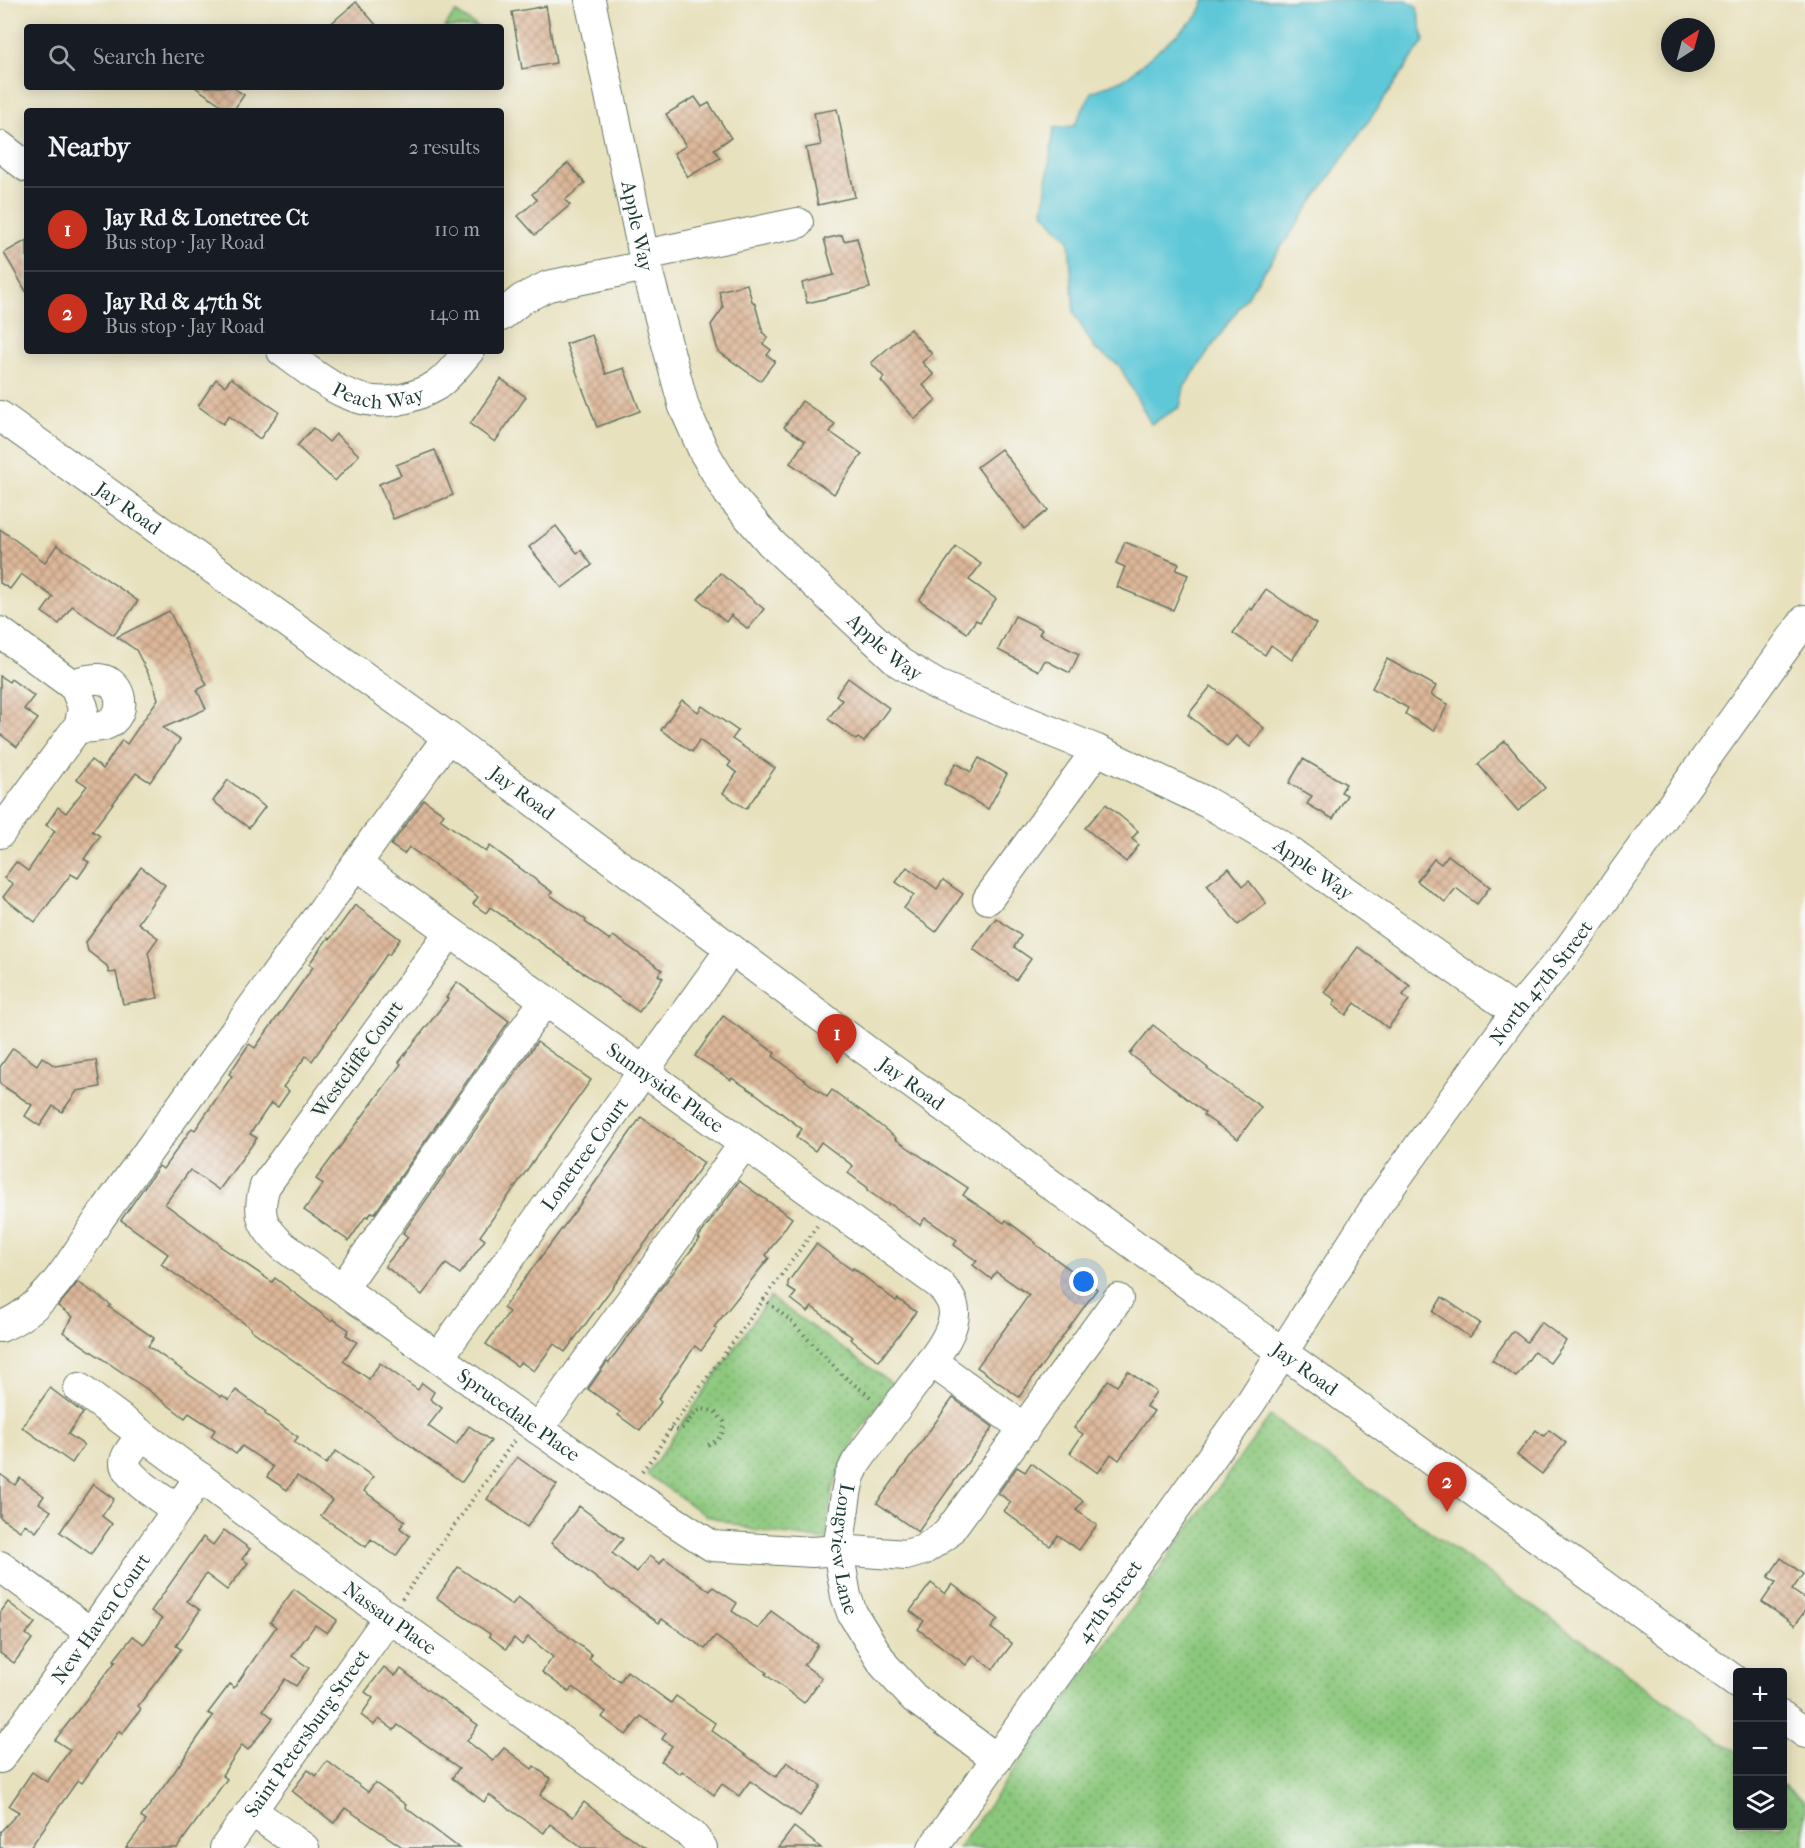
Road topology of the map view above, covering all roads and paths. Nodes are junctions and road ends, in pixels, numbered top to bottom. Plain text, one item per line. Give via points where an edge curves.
1 (590, 0) edge
2 (0, 146) edge
3 (24, 165) edge
4 (798, 223) dead end
5 (645, 261) junction
6 (504, 314) edge
7 (286, 354) edge
8 (466, 354) edge
9 (0, 416) edge
10 (1805, 620) edge
11 (0, 632) edge
12 (73, 686) junction
13 (78, 728) junction
14 (448, 737) junction
15 (1098, 750) junction
16 (0, 833) edge
17 (368, 872) dead end
18 (988, 899) dead end
19 (450, 932) junction
20 (731, 949) junction
21 (545, 1000) junction
22 (1516, 1012) junction
23 (643, 1072) junction
24 (744, 1144) junction
25 (265, 1186) joint
26 (817, 1226) dead end
27 (343, 1288) junction
28 (763, 1299) junction
29 (1118, 1299) dead end
30 (954, 1309) joint
31 (0, 1327) edge
32 (1284, 1352) junction
33 (440, 1357) junction
34 (931, 1360) junction
35 (79, 1388) dead end
36 (873, 1399) dead end
37 (533, 1425) junction
38 (669, 1429) junction
39 (1025, 1429) junction
40 (142, 1435) junction
41 (705, 1446) dead end
42 (200, 1477) junction
43 (626, 1490) junction
44 (176, 1509) junction
45 (838, 1550) junction
46 (0, 1566) edge
47 (389, 1617) junction
48 (91, 1633) junction
49 (1733, 1680) edge
50 (1787, 1720) edge
51 (1805, 1733) edge
52 (0, 1758) edge
53 (997, 1759) junction
54 (252, 1811) junction
55 (225, 1848) edge
56 (304, 1848) edge
57 (702, 1848) edge
58 (933, 1848) edge

1 - 5 street, Apple Way
2 - 3 street
4 - 5 street
5 - 6 street via 548,286
5 - 15 street, Apple Way via 684,407 704,452 729,494 771,543 900,663 937,685
7 - 8 street, Peach Way via 330,386 360,399 385,402 417,396 439,384
9 - 14 street, Jay Road
10 - 22 street, North 47th Street via 1566,953
11 - 12 street
12 - 13 street via 83,707
12 - 13 street via 96,678 105,680 119,692 121,702 120,711 107,725
13 - 16 street
14 - 20 street, Jay Road
14 - 31 street via 63,1274 43,1299
15 - 18 street
15 - 22 street, Apple Way via 1206,802 1277,843
17 - 19 street, Sunnyside Place
19 - 21 street, Sunnyside Place
19 - 25 street, Westcliffe Court
20 - 23 street, Lonetree Court
20 - 32 street, Jay Road
21 - 23 street, Sunnyside Place
21 - 27 street
22 - 32 street, North 47th Street via 1376,1206
23 - 24 street, Sunnyside Place
23 - 33 street, Lonetree Court
24 - 30 street, Sunnyside Place via 939,1284
24 - 37 street
25 - 27 street, Sprucedale Place via 260,1212 270,1234
26 - 28 path
27 - 33 street, Sprucedale Place
28 - 36 path
28 - 38 path
29 - 39 street, Sprucedale Place
30 - 34 street, Longview Lane via 949,1333
32 - 49 street, Jay Road
32 - 53 street, 47th Street
33 - 37 street, Sprucedale Place
34 - 39 street
34 - 45 street, Longview Lane via 856,1463 849,1478
35 - 40 street, Nassau Place
37 - 43 street, Sprucedale Place
37 - 47 path
38 - 41 path via 684,1428 691,1416 702,1409 714,1411 724,1422 723,1432 714,1443
38 - 43 path via 654,1456
39 - 45 street, Sprucedale Place via 947,1534 935,1544 906,1555
40 - 42 street, Nassau Place
40 - 44 street via 124,1465 136,1480
42 - 44 street, New Haven Court
42 - 47 street, Nassau Place
43 - 45 street, Sprucedale Place via 712,1546
44 - 48 street, New Haven Court
45 - 53 street, Longview Lane via 852,1613 884,1665 914,1698
46 - 48 street
47 - 54 street, Saint Petersburg Street
47 - 57 street, Nassau Place via 692,1835
48 - 52 street, New Haven Court
50 - 51 street
53 - 58 street, 47th Street
54 - 55 street, Saint Petersburg Street
54 - 56 street

